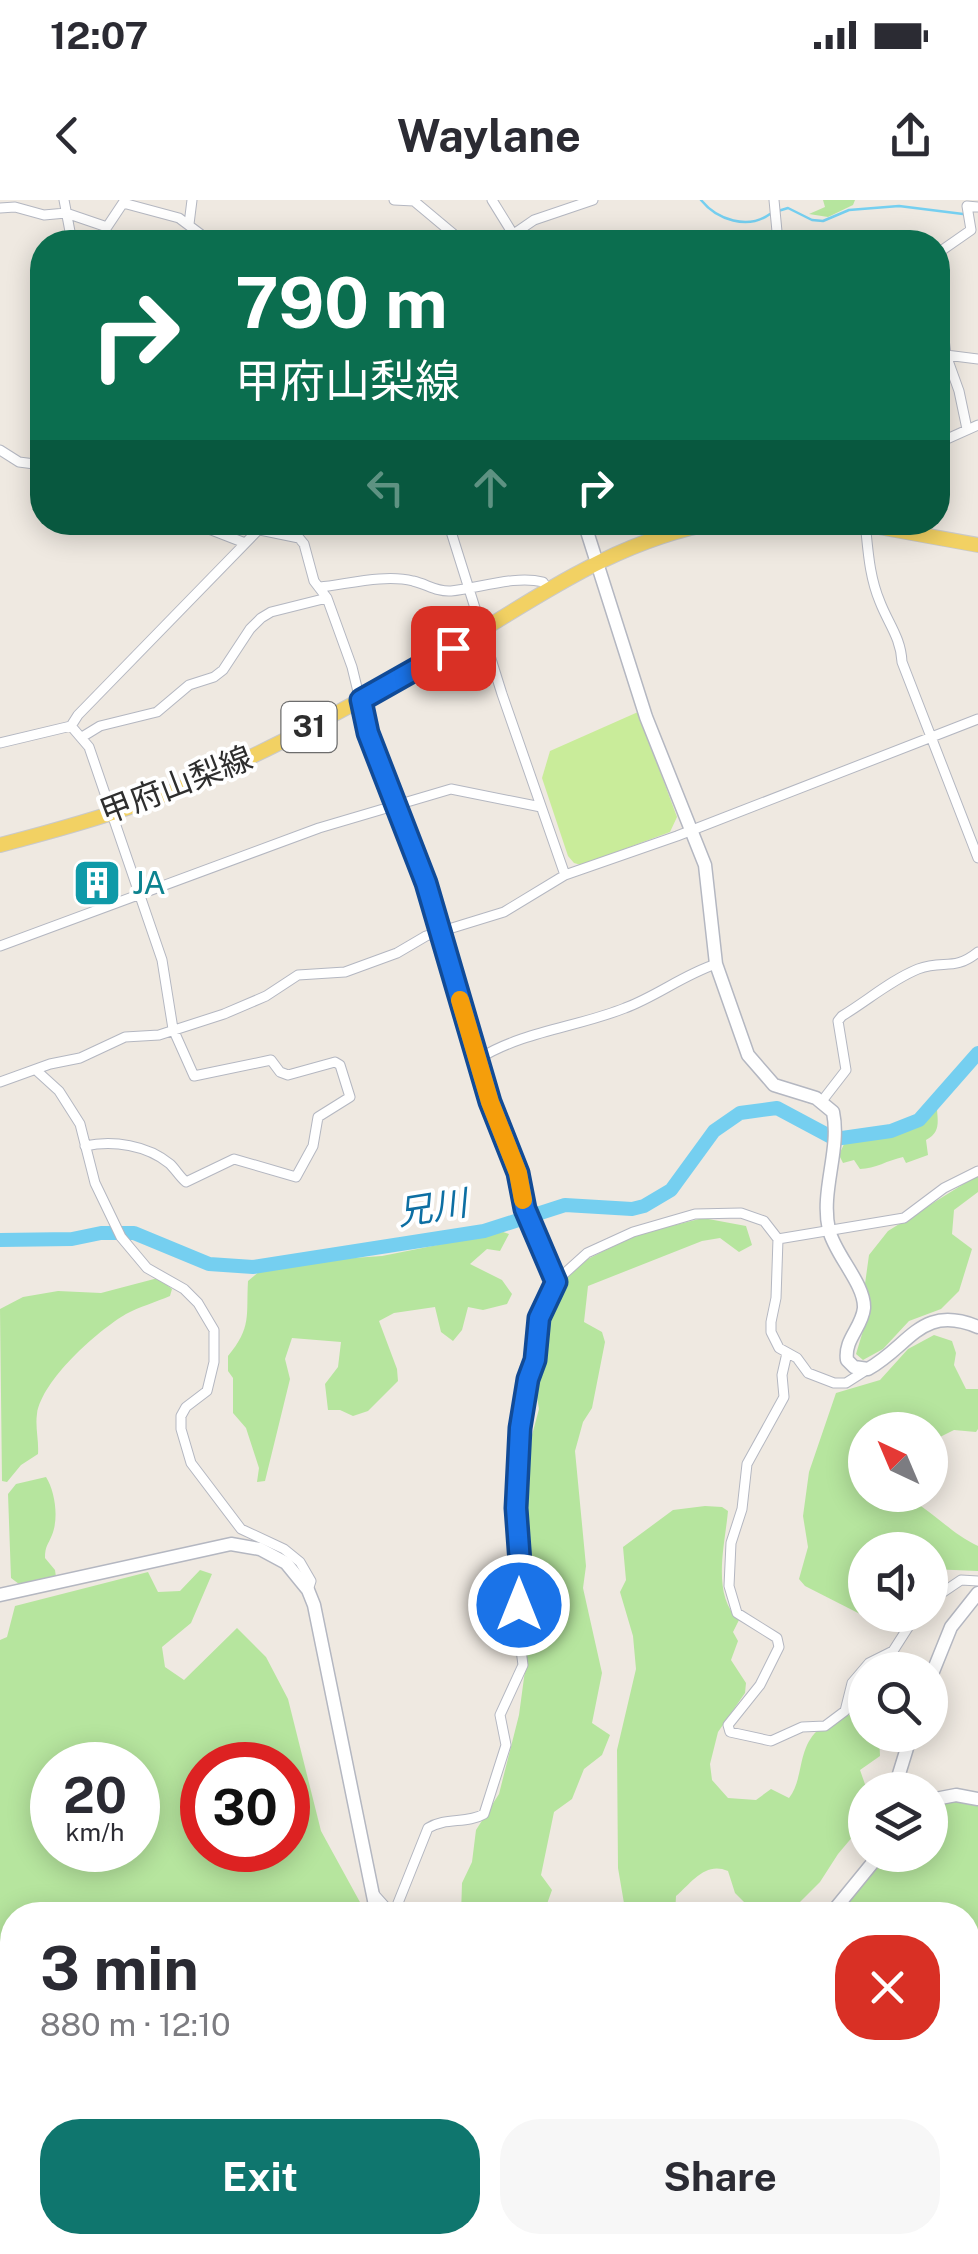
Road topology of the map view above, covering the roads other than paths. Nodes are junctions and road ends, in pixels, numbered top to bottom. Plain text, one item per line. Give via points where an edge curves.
1 (64, 200) edge
2 (192, 200) edge
3 (394, 200) edge
4 (492, 200) edge
5 (593, 200) edge
6 (775, 204) edge
7 (978, 207) edge
8 (0, 208) edge
9 (66, 212) junction
10 (189, 224) junction
11 (70, 230) edge
12 (196, 230) edge
13 (449, 230) edge
14 (511, 230) edge
15 (519, 230) edge
16 (776, 230) edge
17 (950, 244) edge
18 (950, 356) edge
19 (978, 360) edge
20 (950, 367) edge
21 (973, 427) edge
22 (950, 438) edge
23 (0, 450) edge
24 (30, 463) edge
25 (224, 535) edge
26 (253, 535) edge
27 (290, 535) edge
28 (452, 535) edge
29 (588, 535) edge
30 (670, 535) edge
31 (863, 535) edge
32 (922, 535) edge
33 (245, 543) junction
34 (978, 546) edge
35 (598, 563) junction
36 (320, 587) junction
37 (468, 587) junction
38 (548, 588) junction
39 (327, 598) junction
40 (482, 630) junction
41 (361, 700) junction
42 (978, 720) edge
43 (71, 726) junction
44 (82, 737) junction
45 (932, 737) junction
46 (0, 744) edge
47 (396, 806) junction
48 (541, 807) junction
49 (112, 811) junction
50 (691, 828) junction
51 (974, 835) edge
52 (0, 845) edge
53 (978, 858) edge
54 (565, 875) junction
55 (140, 894) junction
56 (441, 932) junction
57 (0, 946) edge
58 (978, 952) edge
59 (716, 964) junction
60 (173, 1029) junction
61 (480, 1058) junction
62 (36, 1071) junction
63 (0, 1082) edge
64 (822, 1101) junction
65 (85, 1146) junction
66 (978, 1171) edge
67 (829, 1230) junction
68 (778, 1240) junction
69 (556, 1282) junction
70 (978, 1327) edge
71 (787, 1354) junction
72 (868, 1369) junction
73 (978, 1581) edge
74 (948, 1589) edge
75 (308, 1590) junction
76 (978, 1593) edge
77 (0, 1595) edge
78 (905, 1632) edge
79 (941, 1652) edge
80 (948, 1797) edge
81 (978, 1799) edge
82 (864, 1872) edge
83 (372, 1892) junction
84 (374, 1902) edge
85 (381, 1902) edge
86 (398, 1902) edge
87 (840, 1902) edge

1 - 9 street
2 - 10 street
3 - 13 street via 414,201
4 - 14 street
5 - 15 street
6 - 16 street
7 - 17 street via 967,206 970,230
8 - 9 street
9 - 10 street via 106,227 123,203
9 - 11 street
10 - 12 street
18 - 19 street
20 - 21 street
21 - 22 street
23 - 24 street
25 - 33 street
26 - 33 street
27 - 36 street via 304,544
28 - 37 street
29 - 35 street
30 - 35 main road, 甲府山梨線 / 31
31 - 45 street via 880,604
32 - 34 main road
33 - 43 street
35 - 38 main road, 甲府山梨線 / 31
35 - 50 street via 646,717
36 - 37 street via 395,580 438,591
36 - 39 street
37 - 38 street via 529,578
37 - 40 street
38 - 40 main road, 甲府山梨線 / 31
39 - 41 street
39 - 44 street via 261,618 224,670 189,685 157,712
40 - 41 main road, 甲府山梨線 / 31
40 - 48 street
41 - 47 street
41 - 49 main road, 甲府山梨線 / 31 via 268,749
42 - 45 street
43 - 44 street
43 - 46 street
44 - 49 street
45 - 50 street
45 - 51 street
47 - 48 street via 452,789
47 - 55 street
47 - 56 street
48 - 54 street
49 - 52 main road, 甲府山梨線 / 31
49 - 55 street
50 - 54 street
50 - 59 street via 705,866
51 - 53 street
54 - 56 street via 504,912
55 - 57 street
55 - 60 street via 162,960
56 - 60 street via 344,972 298,975 266,996
56 - 61 street
58 - 64 street via 963,964 915,970 842,1016 846,1070
59 - 61 street via 630,1006
59 - 64 street via 752,1062 774,1084
60 - 62 street via 125,1037
60 - 65 street via 194,1076 270,1060 288,1075 336,1062 350,1097 318,1117 314,1146 296,1178 234,1159 186,1182 146,1152 108,1141
61 - 69 street via 525,1209
62 - 63 street
62 - 65 street via 80,1124
64 - 67 street via 834,1125
65 - 75 street via 121,1237 147,1268 184,1289 214,1330 212,1377 203,1397 181,1416 190,1462 241,1529 300,1562 311,1581
66 - 67 street via 904,1218
67 - 68 street
67 - 72 street via 864,1306 848,1360
68 - 69 street via 753,1216 695,1214 588,1253
68 - 71 street via 771,1332
69 - 86 street via 539,1318 520,1428 517,1619 523,1659 500,1716 505,1749 484,1814 428,1828
70 - 72 street via 932,1322
71 - 72 street via 808,1373 834,1383
71 - 78 street via 780,1408 747,1464 729,1586 737,1613 777,1638 780,1647 728,1725 730,1732 765,1741 824,1726 845,1710 852,1683 893,1651
73 - 74 street via 961,1580
75 - 77 street via 273,1554 231,1544
75 - 83 street
76 - 79 street via 951,1626
80 - 81 street
82 - 87 street
83 - 84 street
83 - 85 street

